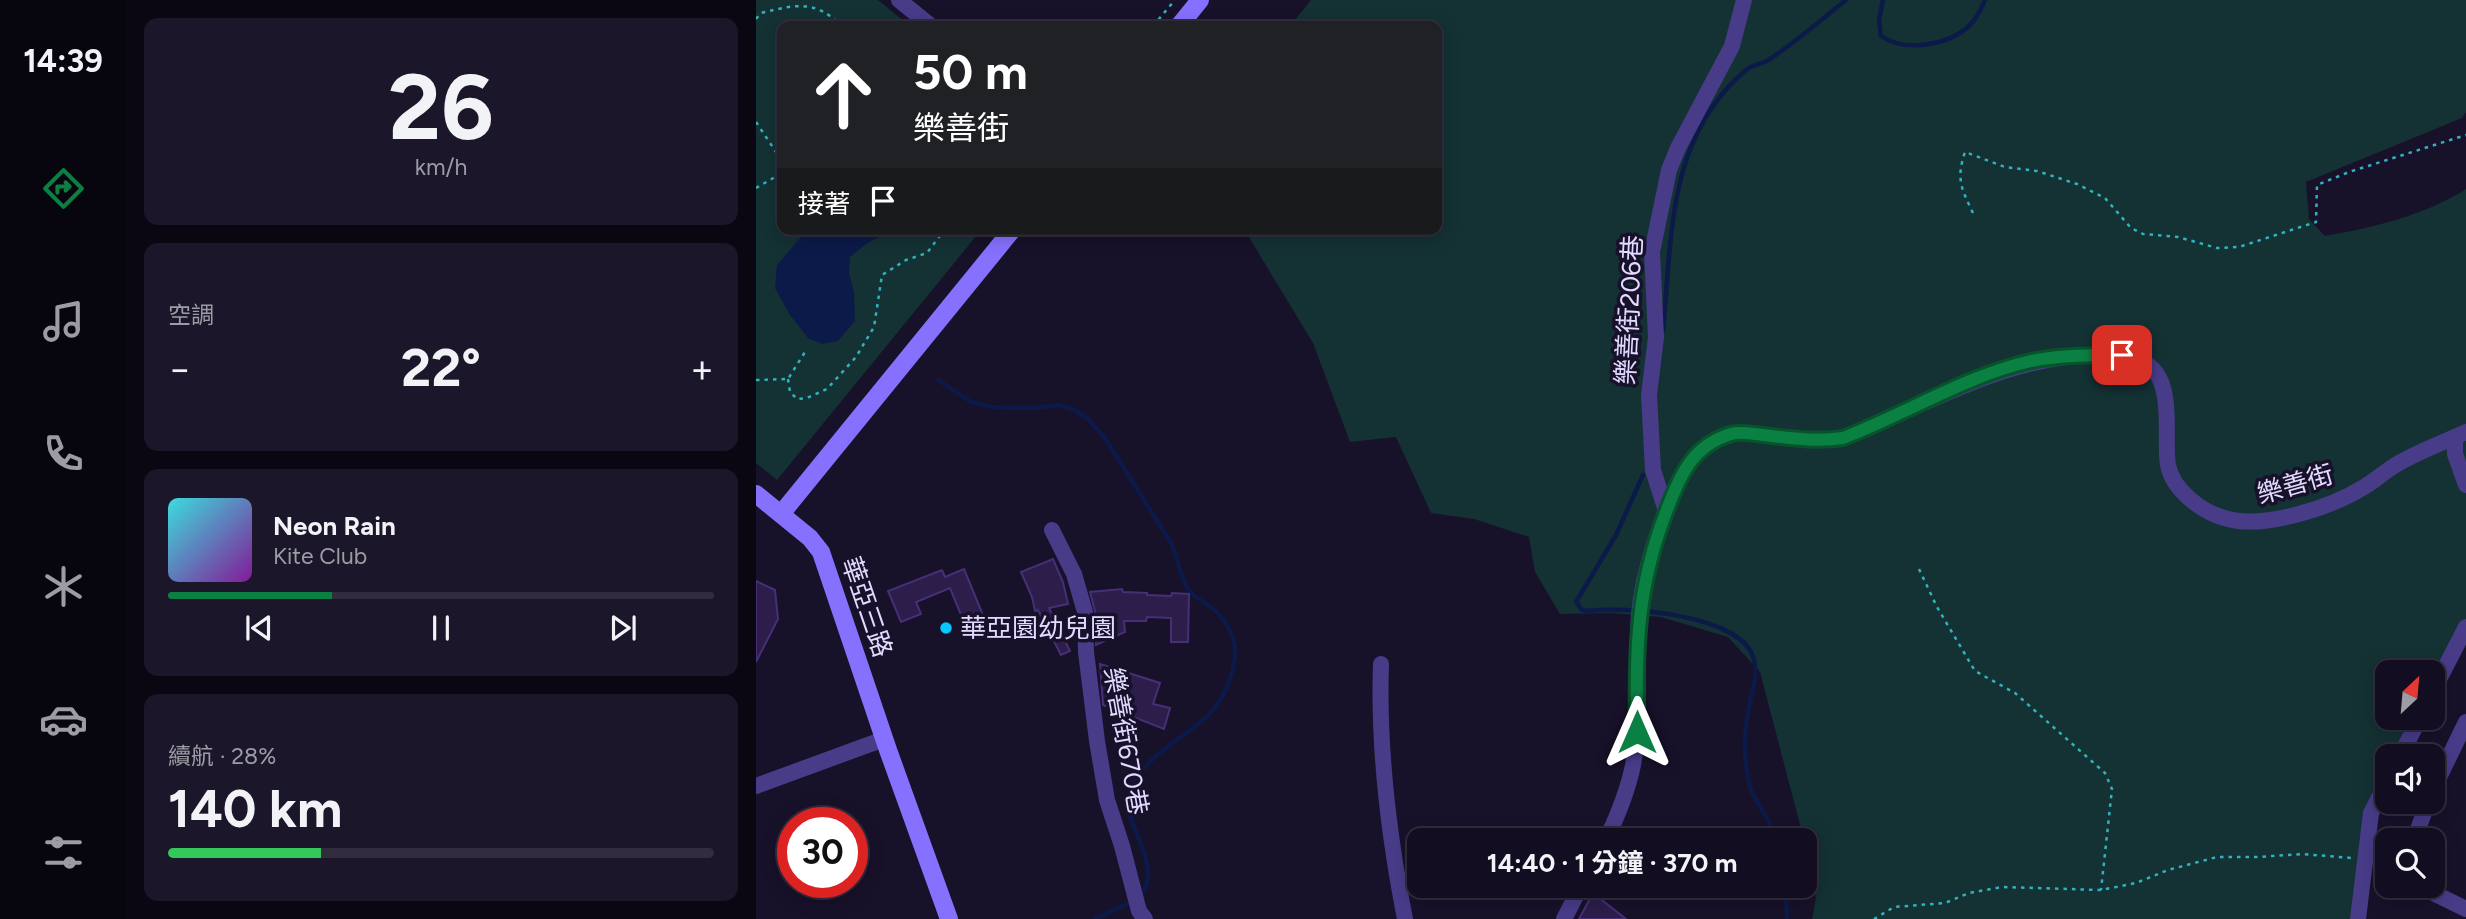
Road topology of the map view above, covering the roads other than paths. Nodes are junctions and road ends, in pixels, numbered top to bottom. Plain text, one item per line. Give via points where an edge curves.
1 (899, 0) edge
2 (1200, 0) edge
3 (1744, 0) edge
4 (925, 21) edge
5 (1183, 21) edge
6 (1008, 235) edge
7 (2460, 434) edge
8 (2466, 485) edge
9 (756, 494) edge
10 (1666, 511) junction
11 (781, 514) junction
12 (1052, 530) dead end
13 (2466, 627) edge
14 (1381, 664) dead end
15 (2445, 668) edge
16 (2466, 722) edge
17 (884, 739) junction
18 (2445, 765) edge
19 (756, 786) edge
20 (2375, 805) edge
21 (1611, 828) edge
22 (1575, 898) edge
23 (2444, 898) edge
24 (2466, 909) edge
25 (949, 919) edge
26 (1145, 919) edge
27 (1405, 919) edge
28 (1564, 919) edge
29 (2358, 919) edge

1 - 4 street
2 - 5 street
3 - 10 street, 樂善街206巷 via 1732,46 1669,170 1652,252 1656,337 1649,396 1653,470
6 - 11 street
7 - 8 street via 2455,454
7 - 10 street, 樂善街 via 2395,465 2334,503 2253,522 2227,519 2181,491 2168,467 2168,407 2158,376 2146,363 2122,355 2077,355 2031,361 1982,377 1843,438 1823,441 1735,433 1713,441 1683,470
9 - 11 street, 華亞三路
10 - 21 street, 樂善街 via 1641,597 1633,767
11 - 17 street, 華亞三路 via 821,552
12 - 26 street, 樂善街670巷 via 1074,575 1085,612 1086,652 1107,800
13 - 15 street
14 - 27 street via 1391,848
16 - 18 street
17 - 19 street
17 - 25 street, 華亞三路
20 - 29 street
22 - 28 street
23 - 24 street

